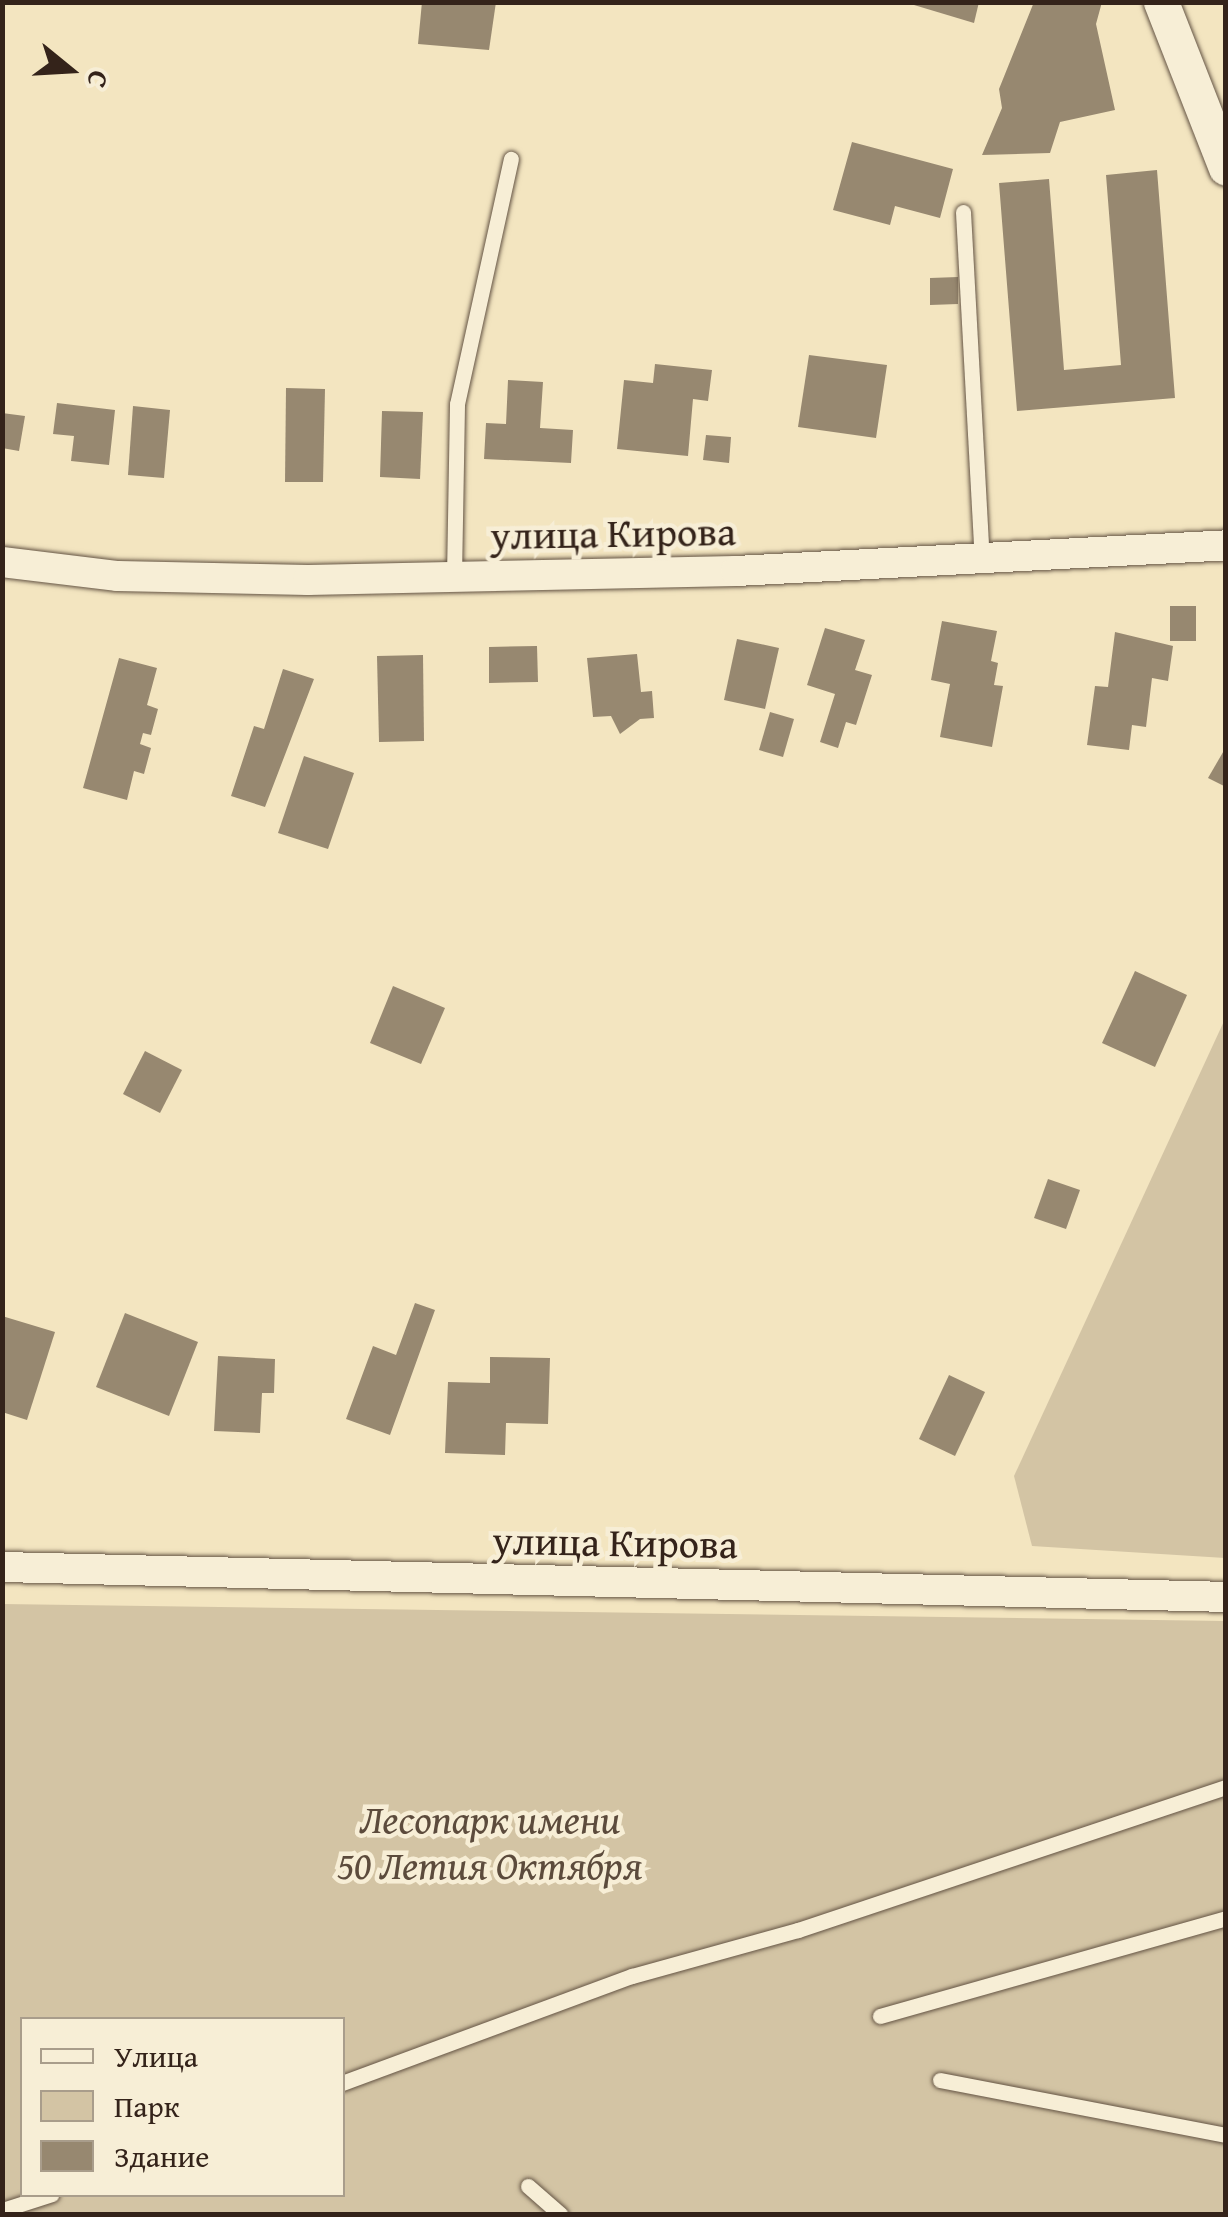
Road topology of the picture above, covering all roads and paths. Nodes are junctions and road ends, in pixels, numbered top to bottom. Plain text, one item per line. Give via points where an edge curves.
1 (1161, 2) edge
2 (511, 159) dead end
3 (1226, 168) edge
4 (963, 212) dead end
5 (1226, 545) edge
6 (982, 558) junction
7 (2, 562) edge
8 (454, 577) junction
9 (2, 1567) edge
10 (1226, 1596) edge
11 (1226, 1787) edge
12 (1226, 1918) edge
13 (880, 2016) dead end
14 (940, 2080) dead end
15 (345, 2082) edge
16 (1226, 2135) edge
17 (528, 2186) dead end
18 (43, 2197) edge
19 (2, 2210) edge
20 (560, 2214) edge

1 - 3 street
2 - 8 lane via 457,404
4 - 6 lane
5 - 6 street, улица Кирова
6 - 8 street, улица Кирова
7 - 8 street, улица Кирова via 118,576
9 - 10 street, улица Кирова
11 - 15 lane via 798,1930 632,1976
12 - 13 lane
14 - 16 lane
17 - 20 lane
18 - 19 lane

